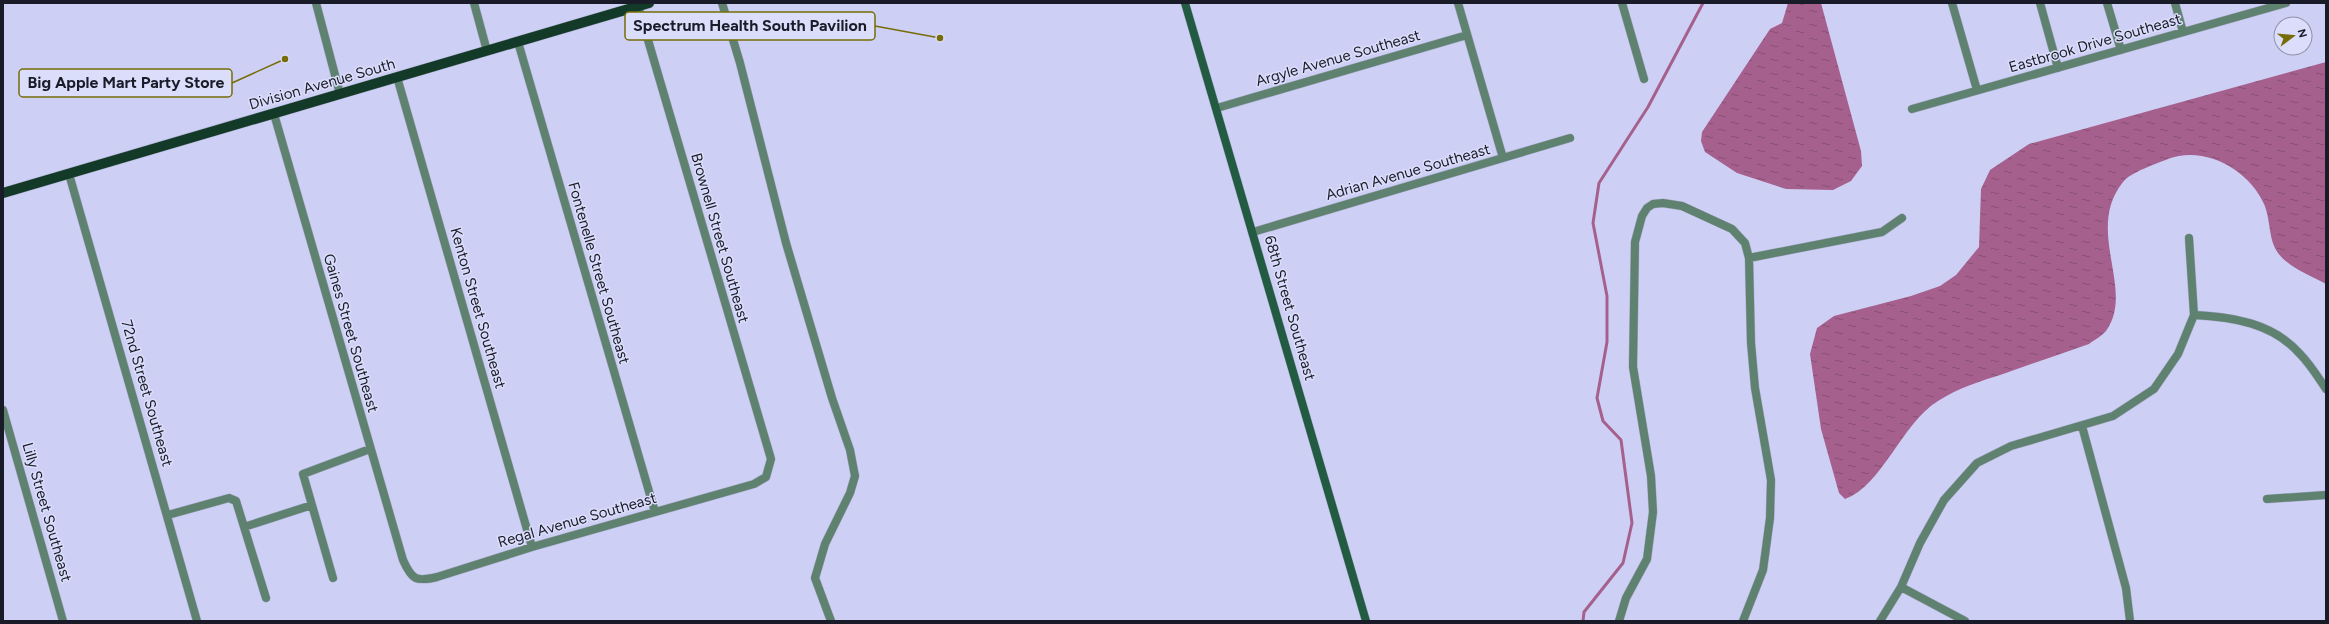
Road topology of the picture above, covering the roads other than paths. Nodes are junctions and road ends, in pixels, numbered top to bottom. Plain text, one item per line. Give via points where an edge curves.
1 (316, 3) edge
2 (474, 3) edge
3 (649, 3) edge
4 (722, 3) edge
5 (1185, 3) edge
6 (1458, 3) edge
7 (1622, 3) edge
8 (1952, 3) edge
9 (2040, 3) edge
10 (2107, 3) edge
11 (2175, 3) edge
12 (2286, 3) edge
13 (638, 6) junction
14 (2264, 6) edge
15 (2183, 32) junction
16 (1467, 36) junction
17 (518, 42) junction
18 (2121, 50) junction
19 (487, 51) junction
20 (2058, 68) junction
21 (397, 77) junction
22 (1644, 79) dead end
23 (1977, 90) junction
24 (340, 94) junction
25 (1217, 108) junction
26 (1912, 109) dead end
27 (274, 114) junction
28 (1570, 138) dead end
29 (1503, 158) junction
30 (69, 174) junction
31 (3, 193) edge
32 (1902, 218) dead end
33 (1253, 232) junction
34 (2189, 238) dead end
35 (1749, 258) junction
36 (2194, 315) junction
37 (2326, 389) edge
38 (3, 410) edge
39 (2082, 426) junction
40 (370, 450) junction
41 (766, 477) joint
42 (2326, 495) edge
43 (2267, 499) dead end
44 (312, 505) junction
45 (655, 512) junction
46 (168, 515) junction
47 (244, 527) junction
48 (532, 547) junction
49 (403, 560) joint
50 (333, 578) dead end
51 (1901, 587) junction
52 (266, 598) dead end
53 (63, 621) edge
54 (197, 621) edge
55 (831, 621) edge
56 (1366, 621) edge
57 (1619, 621) edge
58 (1743, 621) edge
59 (1880, 621) edge
60 (1965, 621) edge
61 (2130, 621) edge

1 - 24 street
2 - 19 street
3 - 13 main road, Division Avenue South
4 - 55 street via 786,243 852,456 855,476 850,493 825,544 815,578
5 - 25 main road, 68th Street Southeast
6 - 16 street
7 - 22 street
8 - 23 street
9 - 20 street
10 - 18 street
11 - 15 street
12 - 14 street, Eastbrook Drive Southeast
13 - 17 main road, Division Avenue South
13 - 41 street, Brownell Street Southeast via 771,459
14 - 15 street, Eastbrook Drive Southeast
15 - 18 street, Eastbrook Drive Southeast
16 - 25 street, Argyle Avenue Southeast
16 - 29 street
17 - 19 main road, Division Avenue South
17 - 45 street, Fontenelle Street Southeast
18 - 20 street, Eastbrook Drive Southeast
19 - 21 main road, Division Avenue South
20 - 23 street, Eastbrook Drive Southeast
21 - 24 main road, Division Avenue South
21 - 48 street, Kenton Street Southeast
23 - 26 street, Eastbrook Drive Southeast
24 - 27 main road, Division Avenue South
25 - 33 main road, 68th Street Southeast
27 - 30 main road, Division Avenue South
27 - 40 street, Gaines Street Southeast
28 - 29 street, Adrian Avenue Southeast
29 - 33 street, Adrian Avenue Southeast
30 - 31 main road, Division Avenue South
30 - 46 street, 72nd Street Southeast
32 - 35 street via 1882,232
33 - 56 main road, 68th Street Southeast
34 - 36 street
35 - 57 street via 1741,238 1732,229 1682,206 1653,204 1642,216 1635,242 1633,367 1651,476 1653,512 1647,559 1626,598
35 - 58 street via 1755,388 1771,480 1770,518 1763,570
36 - 37 street via 2229,317 2268,329 2300,353
36 - 39 street via 2178,354 2154,389 2113,416
38 - 53 street, Lilly Street Southeast
39 - 51 street via 2011,446 1977,463 1944,500 1920,543
39 - 61 street via 2126,588
40 - 44 street via 303,474
40 - 49 street, Gaines Street Southeast
41 - 45 street, Regal Avenue Southeast via 754,484
42 - 43 street
44 - 47 street
44 - 50 street
45 - 48 street, Regal Avenue Southeast
46 - 47 street via 229,498 236,501
46 - 54 street, 72nd Street Southeast
47 - 52 street
48 - 49 street, Regal Avenue Southeast via 424,580 415,579 408,572
51 - 59 street
51 - 60 street

